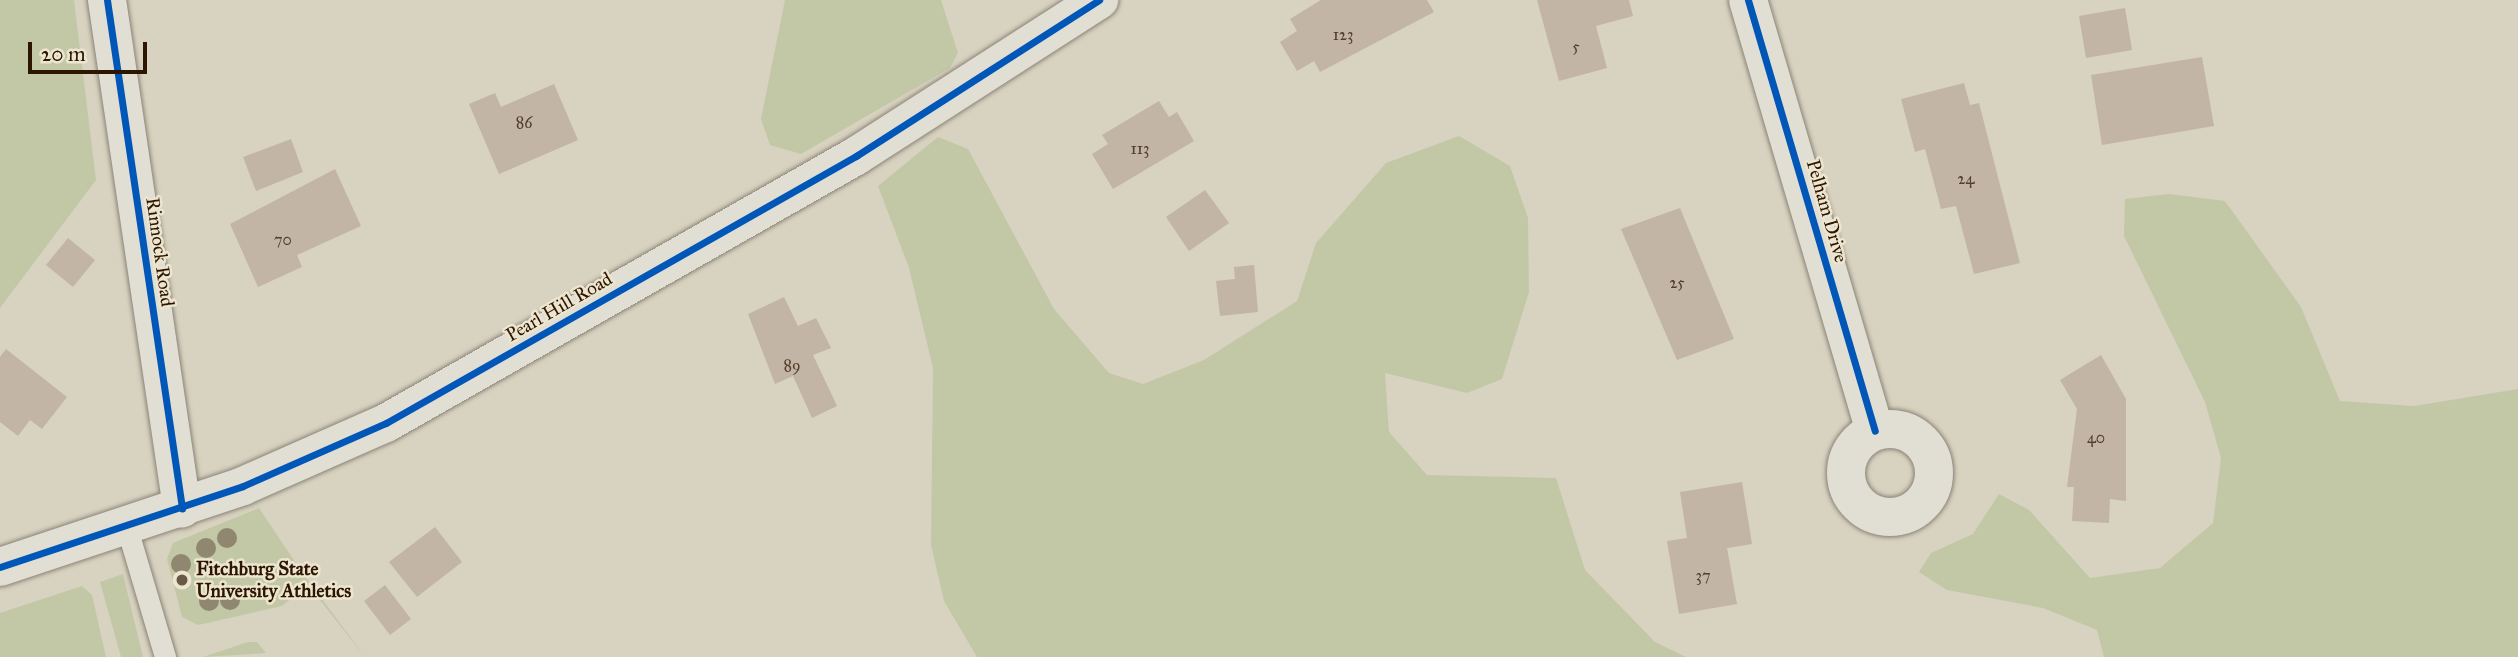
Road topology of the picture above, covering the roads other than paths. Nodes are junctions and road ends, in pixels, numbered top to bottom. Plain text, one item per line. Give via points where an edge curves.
1 (107, 0) edge
2 (1098, 0) edge
3 (1748, 0) edge
4 (1875, 431) dead end
5 (182, 508) junction
6 (126, 525) junction
7 (0, 567) edge
8 (165, 657) edge

1 - 5 street, Rinnock Road
2 - 5 street, Pearl Hill Road via 856,156 451,387 338,446
3 - 4 street, Pelham Drive
5 - 6 street, Pearl Hill Road
6 - 7 street, Pearl Hill Road
6 - 8 lane

